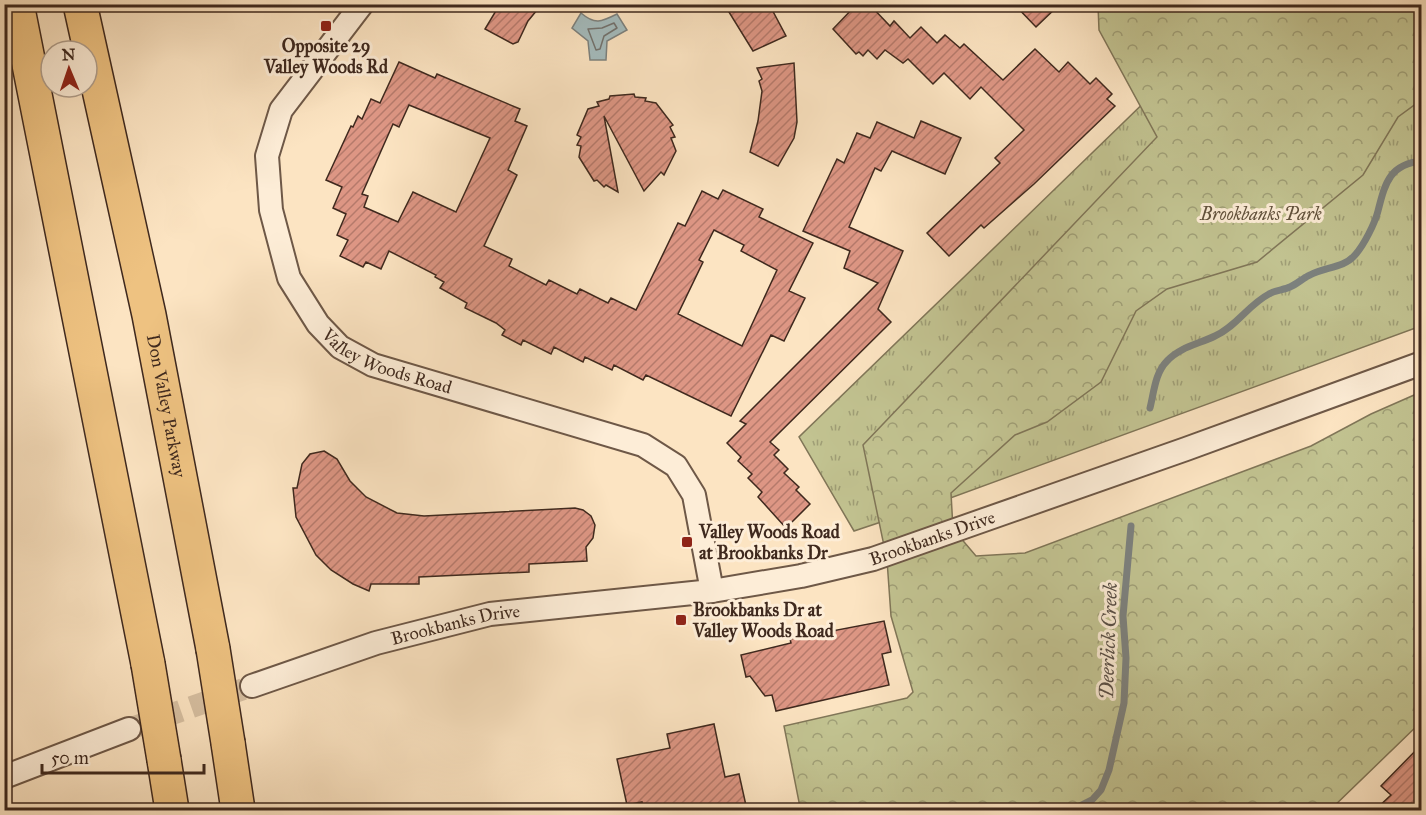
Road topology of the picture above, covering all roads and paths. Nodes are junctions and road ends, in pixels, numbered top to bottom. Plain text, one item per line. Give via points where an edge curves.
1 (16, 4) edge
2 (80, 4) edge
3 (362, 4) edge
4 (1422, 363) edge
5 (712, 591) junction
6 (252, 686) tunnel mouth
7 (129, 729) tunnel mouth
8 (4, 777) edge
9 (172, 810) edge
10 (238, 810) edge

1 - 9 highway, bridge via 148,664
2 - 10 highway, Don Valley Parkway, bridge via 149,315 213,649
3 - 5 street, Valley Woods Road via 281,111 267,156 271,210 289,278 318,324 340,347 373,365 643,445 676,466 694,495
4 - 5 street, Brookbanks Drive via 873,559
5 - 6 street, Brookbanks Drive via 490,614 376,643
7 - 8 street

